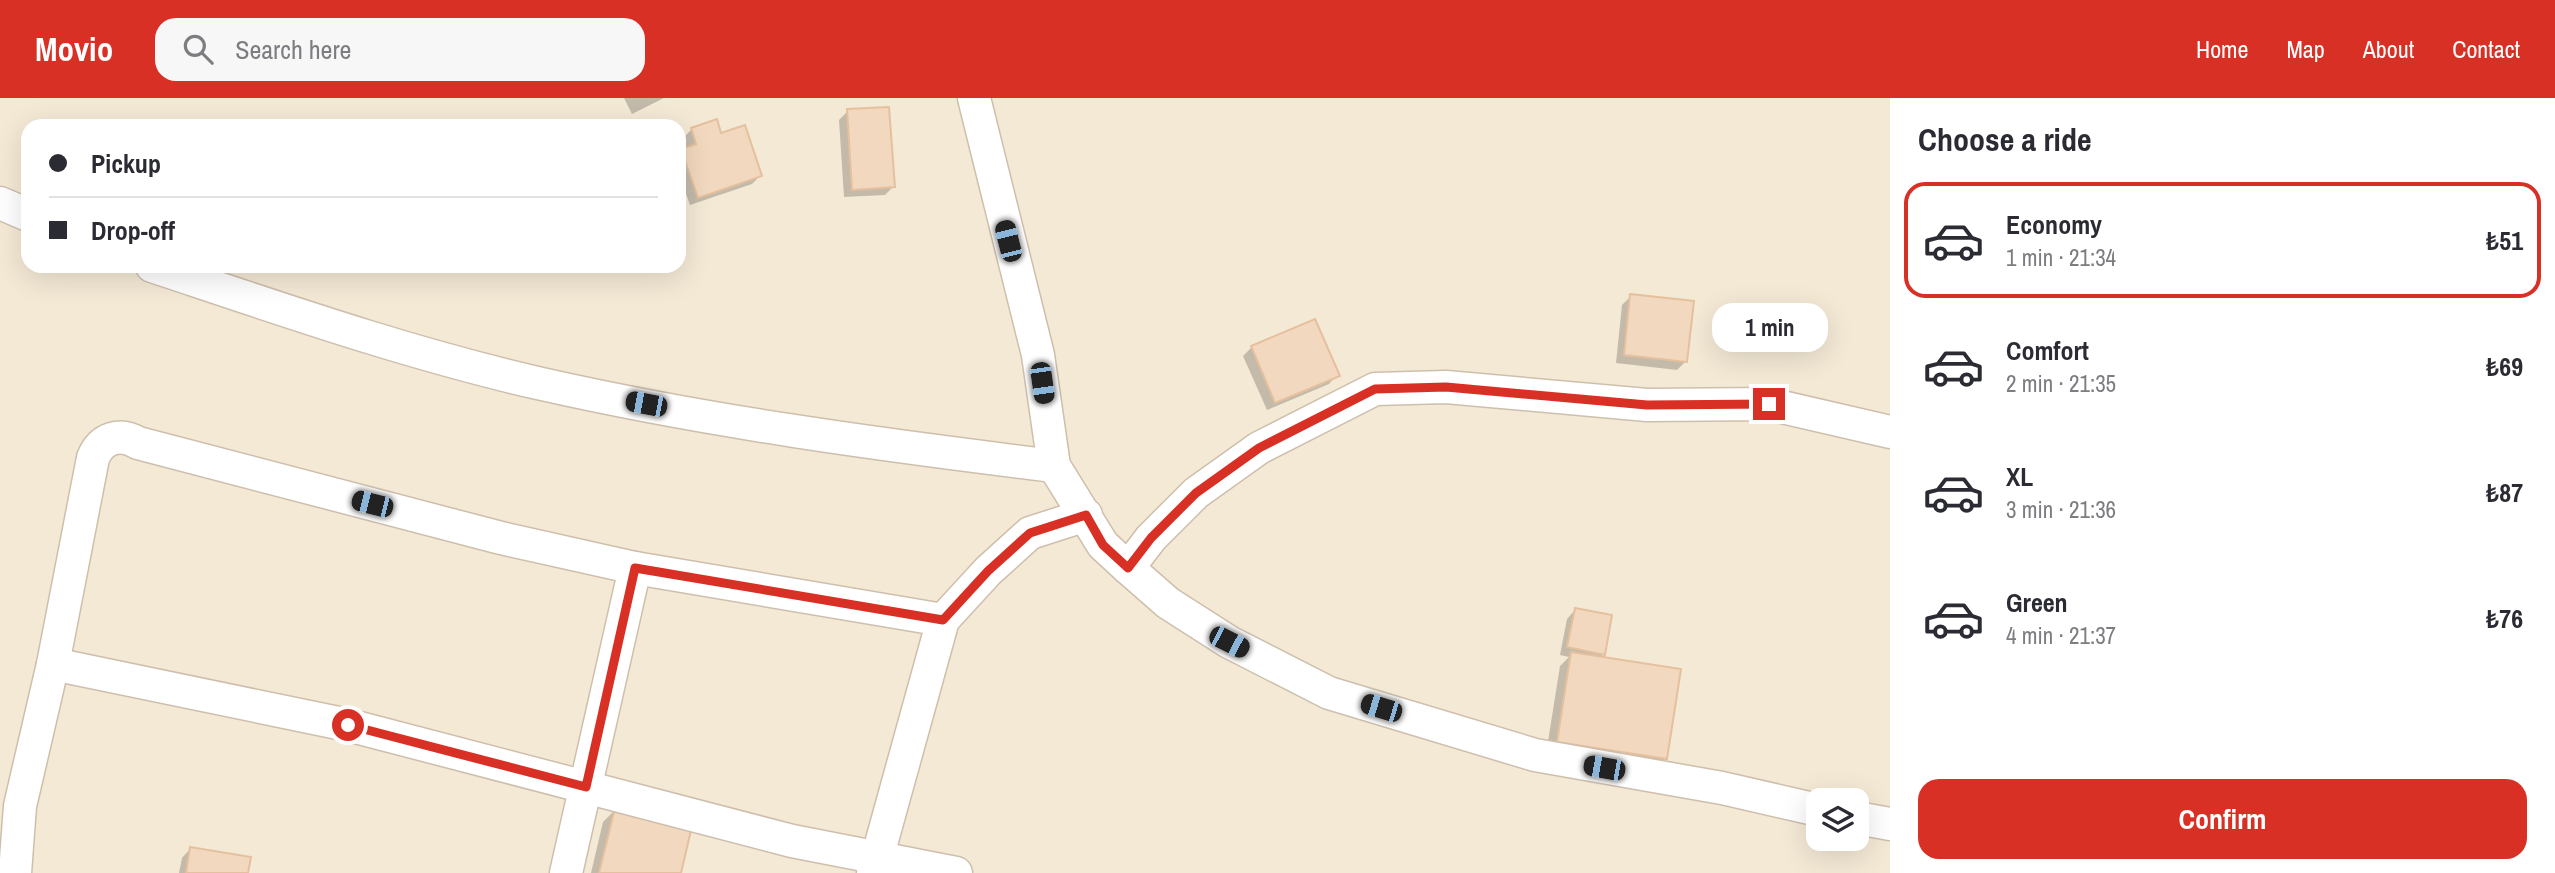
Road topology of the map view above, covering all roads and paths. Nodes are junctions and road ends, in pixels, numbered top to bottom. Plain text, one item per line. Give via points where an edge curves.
1 (974, 98) edge
2 (0, 203) edge
3 (21, 212) edge
4 (173, 273) edge
5 (1890, 432) edge
6 (1054, 466) junction
7 (1086, 515) junction
8 (635, 568) junction
9 (1128, 568) junction
10 (943, 620) junction
11 (53, 664) junction
12 (586, 787) junction
13 (1806, 807) edge
14 (1869, 820) edge
15 (1890, 824) edge
16 (875, 864) edge
17 (15, 873) edge
18 (566, 873) edge
19 (956, 873) edge

1 - 6 street via 1038,355
2 - 3 street
4 - 6 street via 344,331 542,384 898,447
5 - 9 street via 1769,404 1647,405 1446,387 1375,389 1259,448 1196,493
6 - 7 street
7 - 9 street via 1103,545
7 - 10 street via 1030,533
8 - 10 street
8 - 11 street via 114,438 100,446 93,458
8 - 12 street
9 - 13 street via 1168,603 1229,642 1329,693 1535,755
10 - 16 street
11 - 12 street via 348,725
11 - 17 street via 20,806
12 - 16 street
12 - 18 street
14 - 15 street
16 - 19 street

